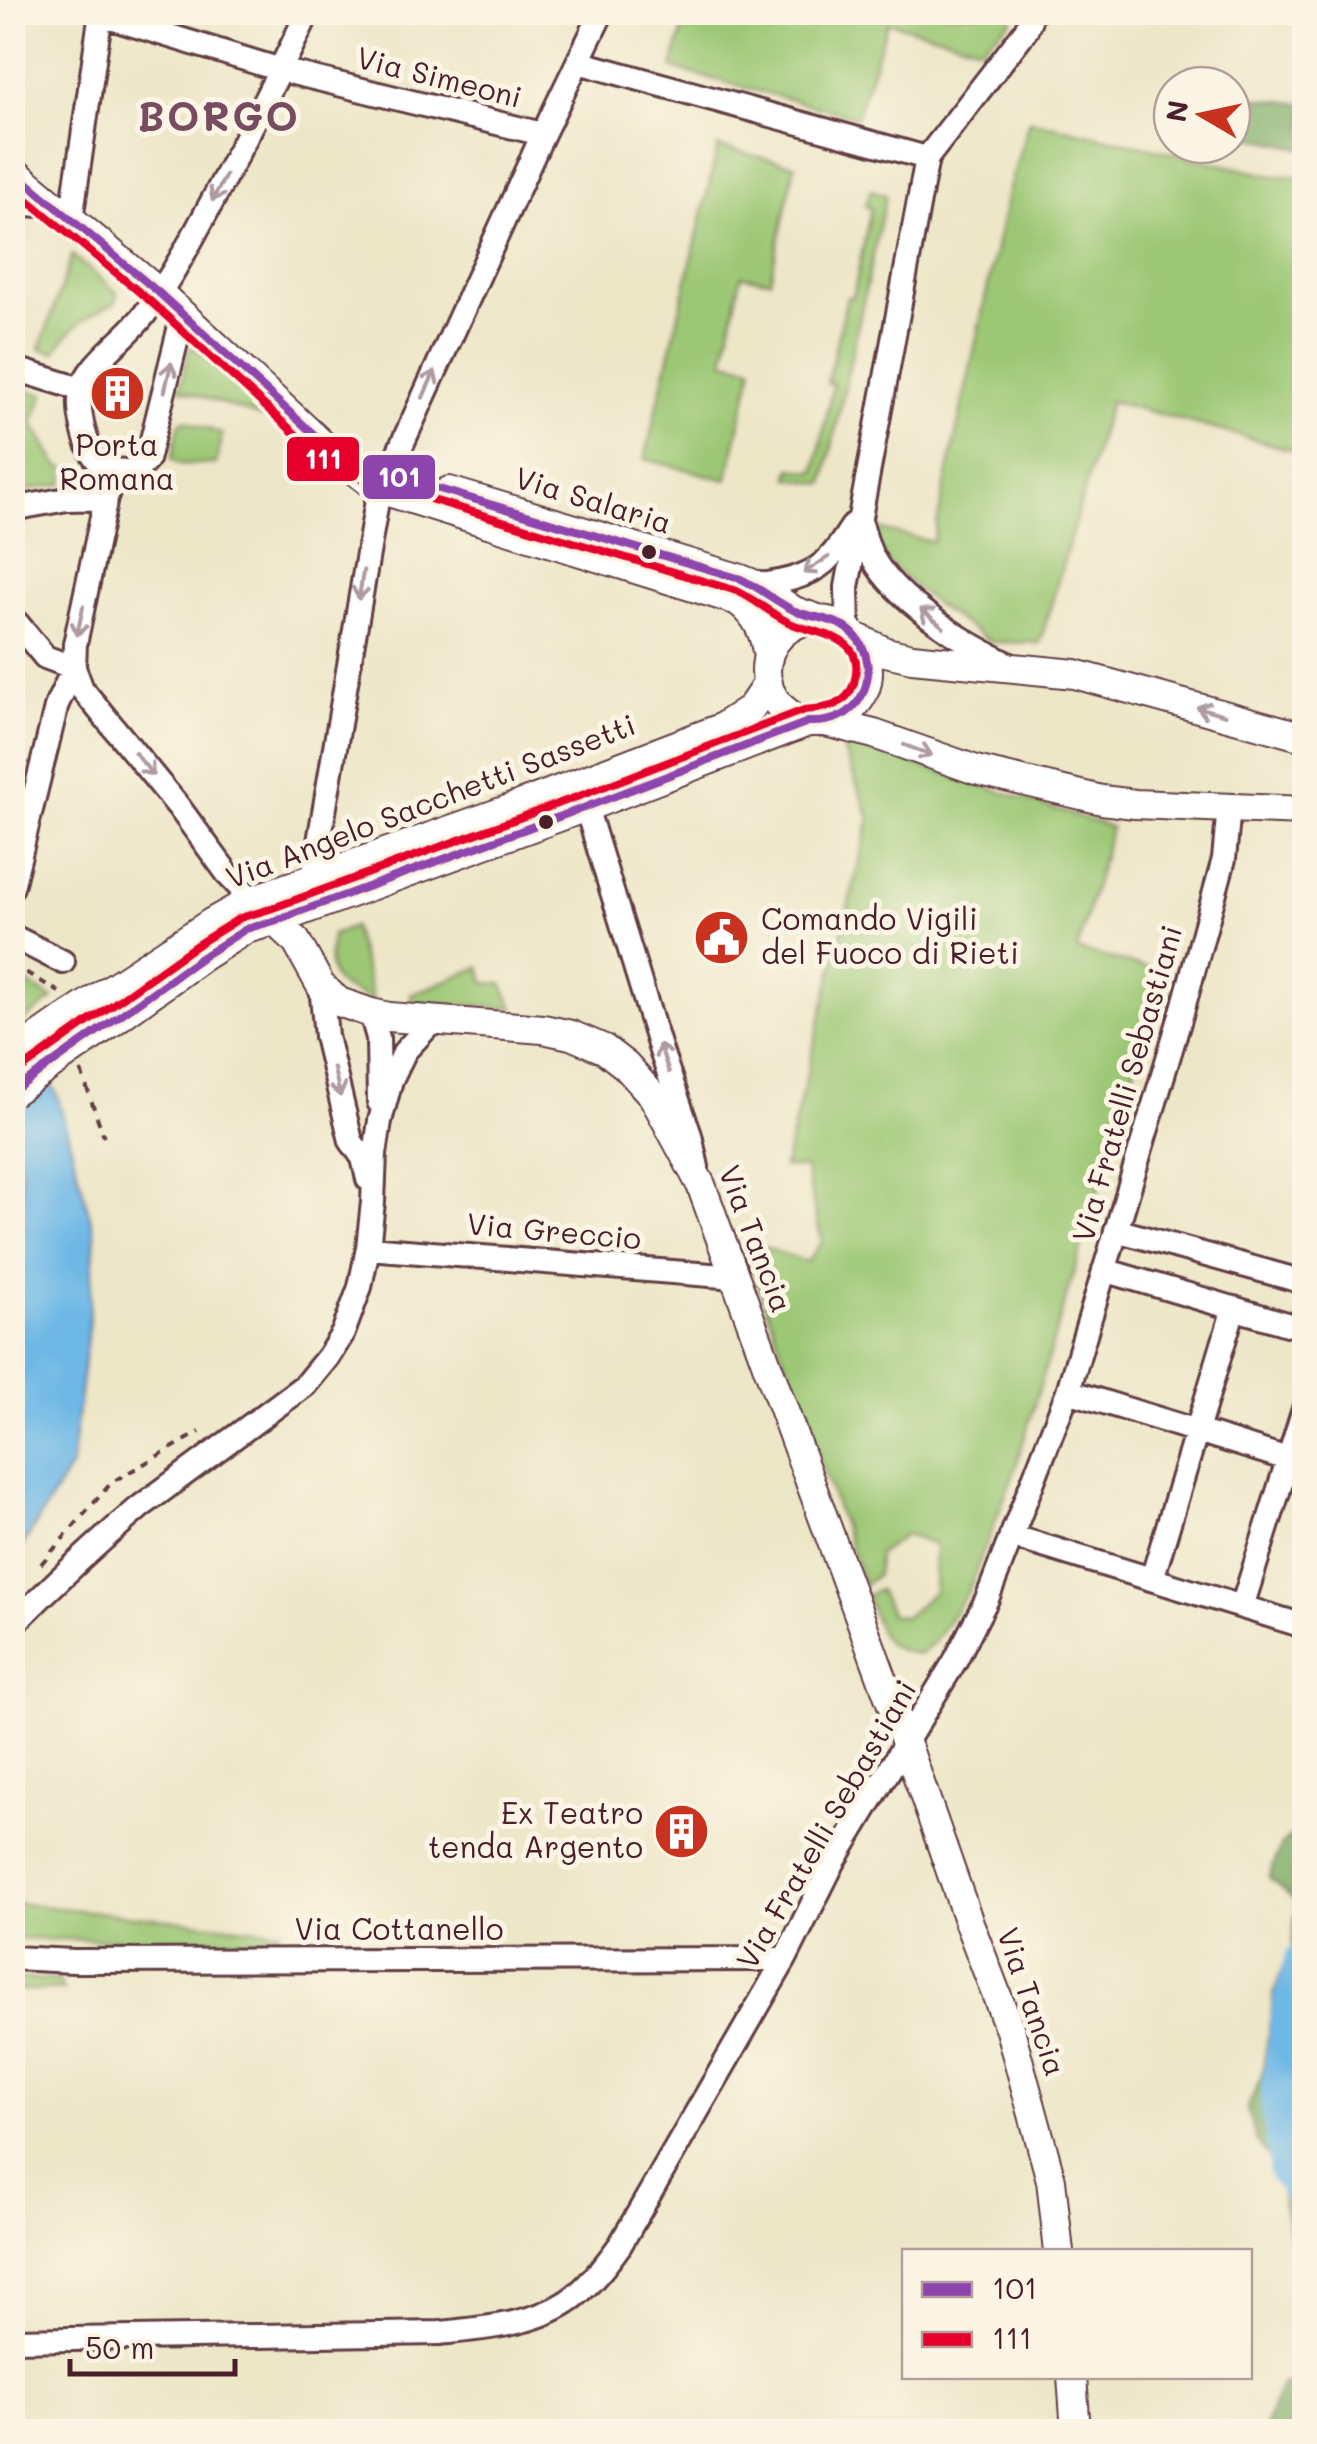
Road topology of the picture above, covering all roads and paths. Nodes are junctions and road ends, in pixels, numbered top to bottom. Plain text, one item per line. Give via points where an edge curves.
1 (308, 12) edge
2 (602, 12) edge
3 (884, 12) edge
4 (1033, 12) edge
5 (101, 14) edge
6 (888, 22) dead end
7 (578, 62) junction
8 (281, 70) junction
9 (536, 127) junction
10 (928, 158) junction
11 (12, 170) edge
12 (12, 203) edge
13 (63, 213) junction
14 (158, 292) junction
15 (183, 314) junction
16 (12, 368) edge
17 (81, 390) junction
18 (116, 470) junction
19 (384, 481) junction
20 (106, 498) junction
21 (12, 510) edge
22 (859, 518) junction
23 (756, 586) junction
24 (12, 617) edge
25 (818, 619) junction
26 (852, 633) junction
27 (1016, 667) junction
28 (74, 668) junction
29 (768, 671) junction
30 (817, 722) junction
31 (1304, 738) edge
32 (586, 807) junction
33 (1229, 807) junction
34 (1304, 811) edge
35 (12, 886) edge
36 (320, 889) junction
37 (252, 900) junction
38 (274, 921) junction
39 (12, 936) edge
40 (64, 962) dead end
41 (12, 964) edge
42 (321, 986) junction
43 (66, 1008) junction
44 (371, 1014) junction
45 (432, 1022) junction
46 (12, 1056) edge
47 (12, 1092) edge
48 (90, 1094) dead end
49 (380, 1121) junction
50 (104, 1136) dead end
51 (702, 1185) junction
52 (374, 1202) junction
53 (1116, 1230) junction
54 (368, 1248) junction
55 (1104, 1270) junction
56 (736, 1277) junction
57 (1304, 1282) edge
58 (1234, 1308) junction
59 (1304, 1329) edge
60 (1068, 1391) junction
61 (1304, 1409) edge
62 (211, 1426) dead end
63 (1196, 1431) junction
64 (1296, 1462) edge
65 (1011, 1536) junction
66 (36, 1570) dead end
67 (1152, 1580) junction
68 (1242, 1607) junction
69 (12, 1626) edge
70 (1304, 1626) edge
71 (906, 1742) junction
72 (12, 1958) edge
73 (785, 1959) junction
74 (1060, 2249) edge
75 (12, 2340) edge
76 (1072, 2379) edge
77 (1076, 2432) edge

1 - 8 street
2 - 7 street
3 - 6 path
4 - 10 street
5 - 8 street, Via Simeoni
5 - 13 street
7 - 9 street
7 - 10 street
8 - 9 street, Via Simeoni
8 -> 14 street
19 -> 9 street
10 - 22 street
11 - 13 main road, Via Salaria
12 - 13 street
13 - 14 main road, Via Salaria
14 - 15 main road, Via Salaria
14 - 17 street
18 -> 15 street via 136,472 147,460
15 - 19 main road, Via Salaria via 342,460
16 - 17 street
17 - 18 street via 87,441 100,464
18 - 20 street
19 - 23 main road, Via Salaria
19 - 29 main road, Via Salaria via 738,601 765,638
19 -> 36 street
20 - 21 street
20 -> 28 street
22 -> 23 street via 829,559 780,583
22 - 26 street via 847,587
27 -> 22 street via 953,635 894,585 873,559
23 - 25 main road, Via Salaria
24 - 28 street via 45,657
25 - 26 main road
25 - 29 main road via 781,634
26 - 27 main road via 912,658
26 - 30 main road via 865,650 868,681 853,708
31 -> 27 main road via 1108,682
28 - 35 street via 57,704
28 -> 37 street via 82,688
29 - 30 main road via 782,709
29 - 36 main road, Via Angelo Sacchetti Sassetti via 752,708 721,728
30 - 32 main road, Via Angelo Sacchetti Sassetti
30 -> 33 main road via 1070,794
32 - 36 main road, Via Angelo Sacchetti Sassetti
51 -> 32 street
33 - 34 main road
33 - 53 street, Via Fratelli Sebastiani via 1224,859
36 - 37 main road, Via Angelo Sacchetti Sassetti
36 - 38 main road, Via Angelo Sacchetti Sassetti
36 - 42 main road
37 - 38 main road
37 - 43 main road, Via Angelo Sacchetti Sassetti
38 - 42 main road via 296,941
38 - 47 main road, Via Angelo Sacchetti Sassetti, bridge via 246,929
39 - 40 street
41 - 43 path
42 - 44 main road, Via Tancia via 339,1002
42 -> 52 street via 350,1140 363,1158
43 - 46 main road, Via Angelo Sacchetti Sassetti, bridge
44 - 45 main road, Via Tancia
44 - 49 street
45 - 49 street via 405,1051
45 - 51 main road, Via Tancia via 543,1030 604,1049 654,1096
48 - 50 path
49 - 52 street
51 - 56 main road, Via Tancia
52 - 54 street
53 - 55 street, Via Fratelli Sebastiani
53 - 57 street
54 - 56 street, Via Greccio
54 - 69 street via 343,1333 305,1385 140,1507
55 - 58 street
55 - 60 street, Via Fratelli Sebastiani
56 - 71 main road, Via Tancia
58 - 59 street
58 - 63 street
60 - 63 street
60 - 65 street, Via Fratelli Sebastiani
61 - 64 street
62 - 66 path via 112,1482
63 - 64 street
63 - 67 street
64 - 68 street
65 - 67 street
65 - 71 street, Via Fratelli Sebastiani via 979,1615
67 - 68 street
68 - 70 street
71 - 73 street, Via Fratelli Sebastiani
71 - 74 main road, Via Tancia via 1010,2030 1051,2180
72 - 73 street, Via Cottanello
73 - 75 street, Via Fratelli Sebastiani via 620,2245 573,2298 539,2315 440,2333
76 - 77 main road

